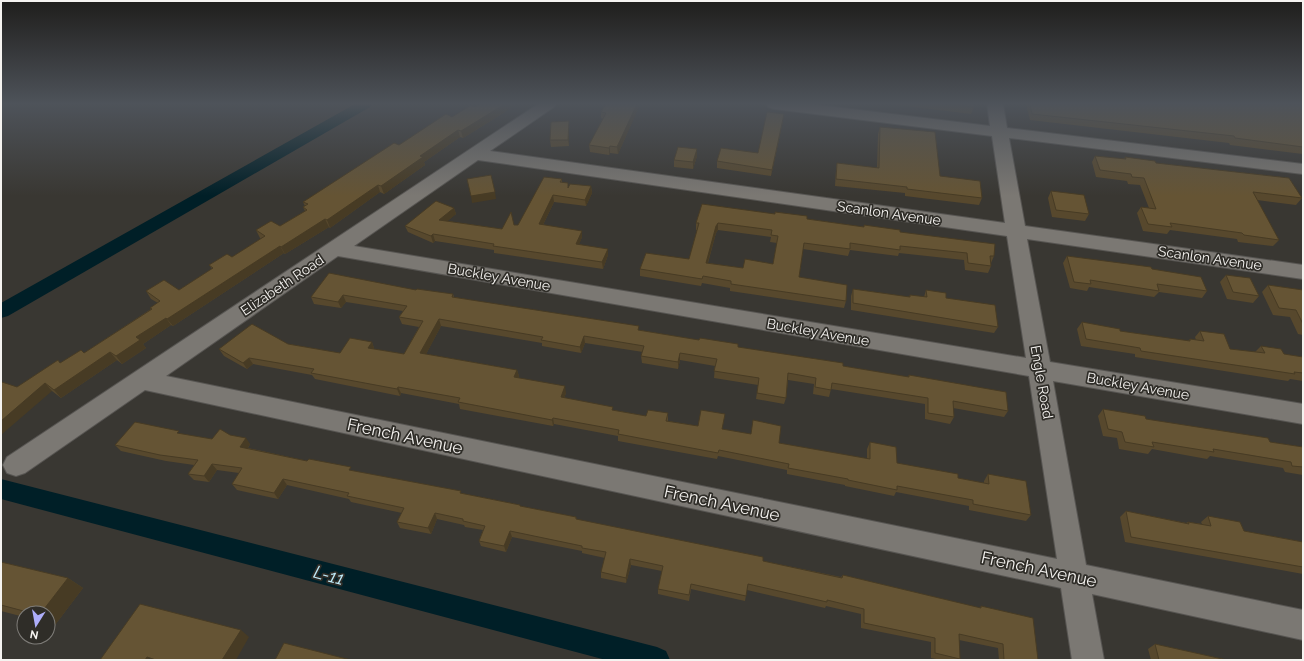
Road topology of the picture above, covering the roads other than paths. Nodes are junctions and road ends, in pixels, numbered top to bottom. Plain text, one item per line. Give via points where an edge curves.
1 (503, 135) edge
2 (1000, 135) edge
3 (1023, 135) edge
4 (475, 154) junction
5 (1303, 169) edge
6 (1016, 231) junction
7 (334, 249) junction
8 (1303, 272) edge
9 (1040, 370) junction
10 (142, 380) junction
11 (1303, 414) edge
12 (16, 465) dead end
13 (1075, 577) junction
14 (1303, 625) edge
15 (1088, 660) edge

1 - 4 street, Elizabeth Road
2 - 6 street, Engle Road
3 - 5 street
4 - 6 street, Scanlon Avenue
4 - 7 street, Elizabeth Road
6 - 8 street, Scanlon Avenue
6 - 9 street, Engle Road
7 - 9 street, Buckley Avenue
7 - 10 street, Elizabeth Road
9 - 11 street, Buckley Avenue
9 - 13 street, Engle Road
10 - 12 street, Elizabeth Road
10 - 13 street, French Avenue
13 - 14 street, French Avenue
13 - 15 street, Engle Road

